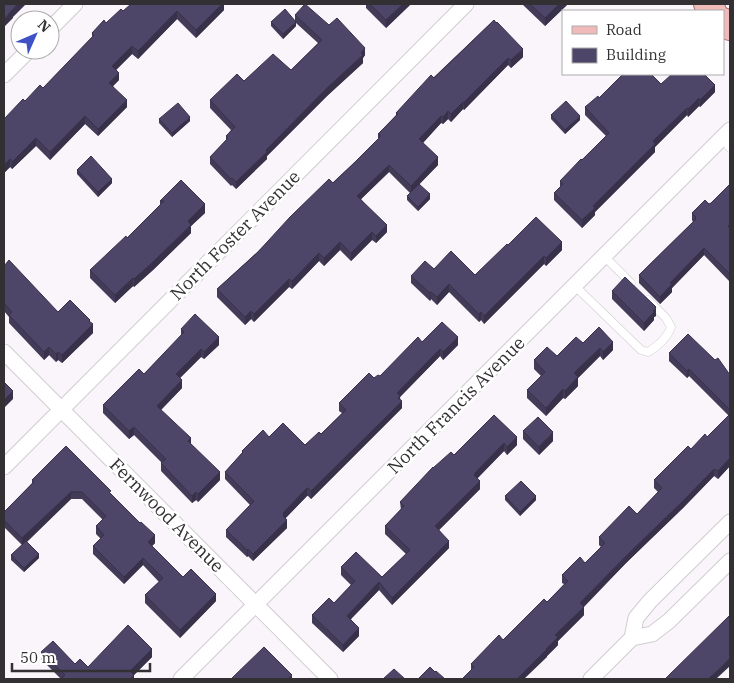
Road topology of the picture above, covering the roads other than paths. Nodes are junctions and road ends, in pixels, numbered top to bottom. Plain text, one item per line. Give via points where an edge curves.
1 (75, 4) edge
2 (466, 4) edge
3 (60, 19) edge
4 (19, 60) edge
5 (4, 75) edge
6 (727, 139) edge
7 (604, 256) junction
8 (574, 286) junction
9 (638, 291) edge
10 (646, 297) edge
11 (4, 352) edge
12 (61, 409) junction
13 (4, 467) edge
14 (730, 522) edge
15 (730, 561) edge
16 (256, 604) junction
17 (632, 638) junction
18 (181, 679) edge
19 (330, 679) edge
20 (590, 679) edge

1 - 3 street
2 - 12 street, North Foster Avenue
4 - 5 street
6 - 7 street, North Francis Avenue
7 - 8 street, North Francis Avenue
7 - 9 lane
8 - 10 lane via 641,350 648,352 669,333 671,327
8 - 16 street, North Francis Avenue
11 - 12 street, Fernwood Avenue
12 - 13 street, North Foster Avenue
12 - 16 street, Fernwood Avenue
14 - 17 street via 650,601 636,618
15 - 17 street via 669,621 652,634
16 - 18 street, North Francis Avenue
16 - 19 street, Fernwood Avenue
17 - 20 street

